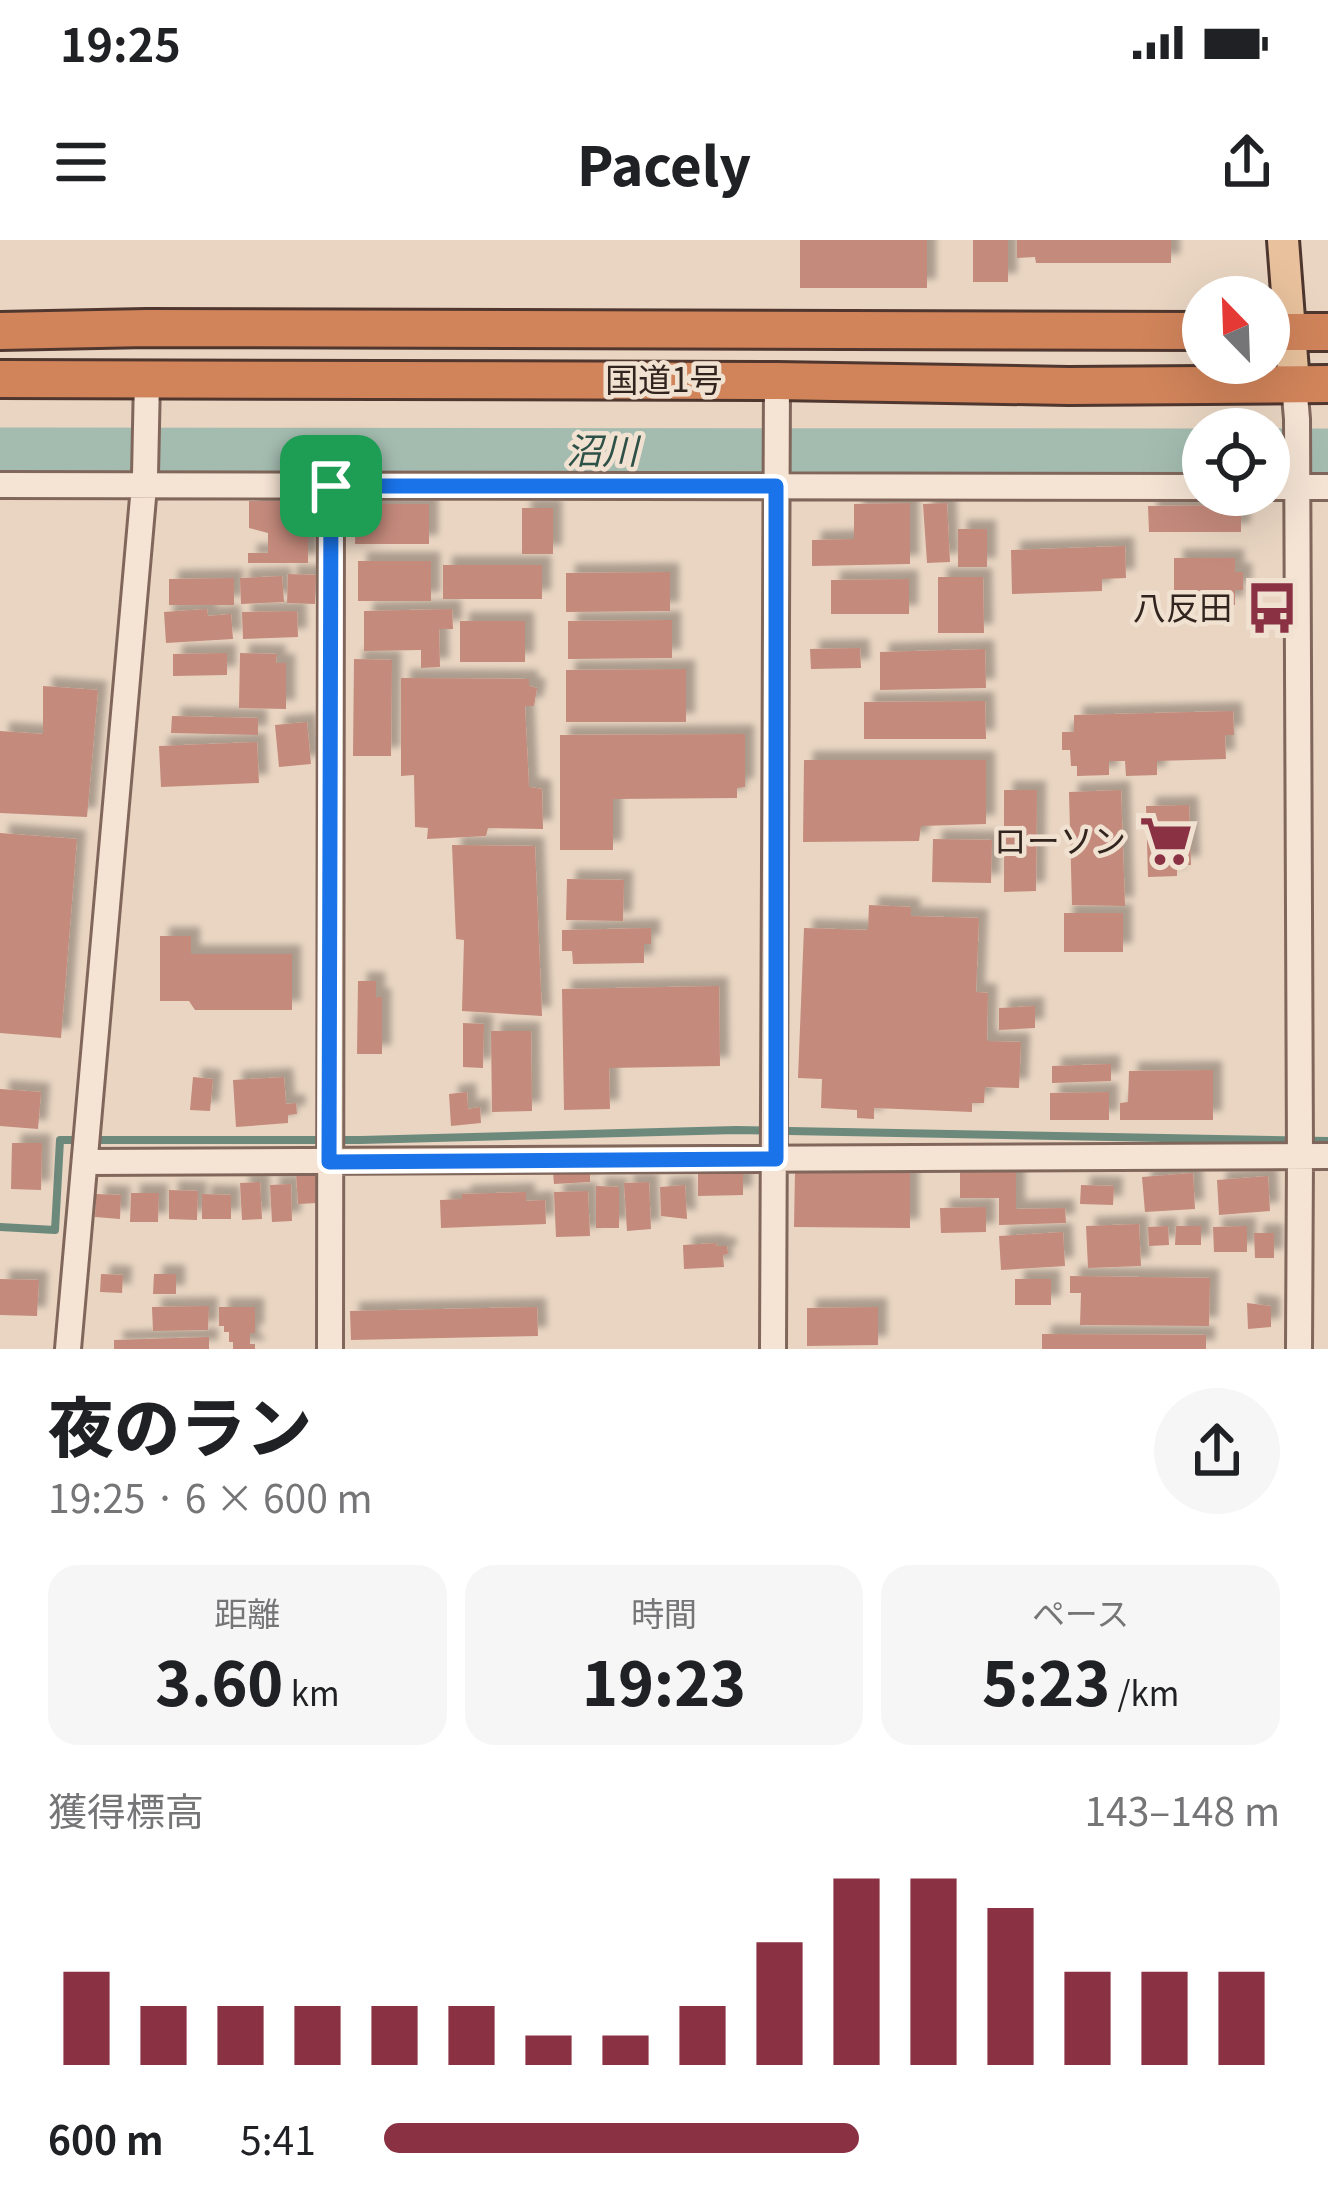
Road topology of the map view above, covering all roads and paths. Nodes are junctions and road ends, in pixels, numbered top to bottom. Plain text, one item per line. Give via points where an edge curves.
1 (1282, 240) edge
2 (1281, 276) edge
3 (0, 331) edge
4 (1182, 332) edge
5 (1290, 332) edge
6 (1328, 332) edge
7 (1290, 357) edge
8 (147, 379) junction
9 (0, 380) edge
10 (777, 381) junction
11 (1306, 396) edge
12 (776, 480) junction
13 (145, 481) junction
14 (1298, 482) junction
15 (1290, 483) edge
16 (0, 485) edge
17 (331, 486) junction
18 (1182, 487) edge
19 (1328, 487) edge
20 (1300, 1156) junction
21 (1328, 1156) edge
22 (776, 1159) junction
23 (85, 1162) junction
24 (329, 1162) junction
25 (68, 1349) edge
26 (331, 1349) edge
27 (773, 1349) edge
28 (1298, 1349) edge

1 - 2 main road
3 - 4 highway, 国道1号
5 - 6 highway
7 - 11 main road
8 - 9 highway, 国道1号
8 - 10 highway, 国道1号
8 - 13 street
10 - 11 highway, 国道1号
10 - 12 street
11 - 14 street
12 - 17 street
12 - 18 street
12 - 22 street
13 - 16 street
13 - 17 street
13 - 23 street
14 - 15 street
14 - 19 street
14 - 20 street
17 - 24 street
20 - 21 street
20 - 22 street
20 - 28 street
22 - 24 street
22 - 27 street
23 - 24 street
23 - 25 street
24 - 26 street

